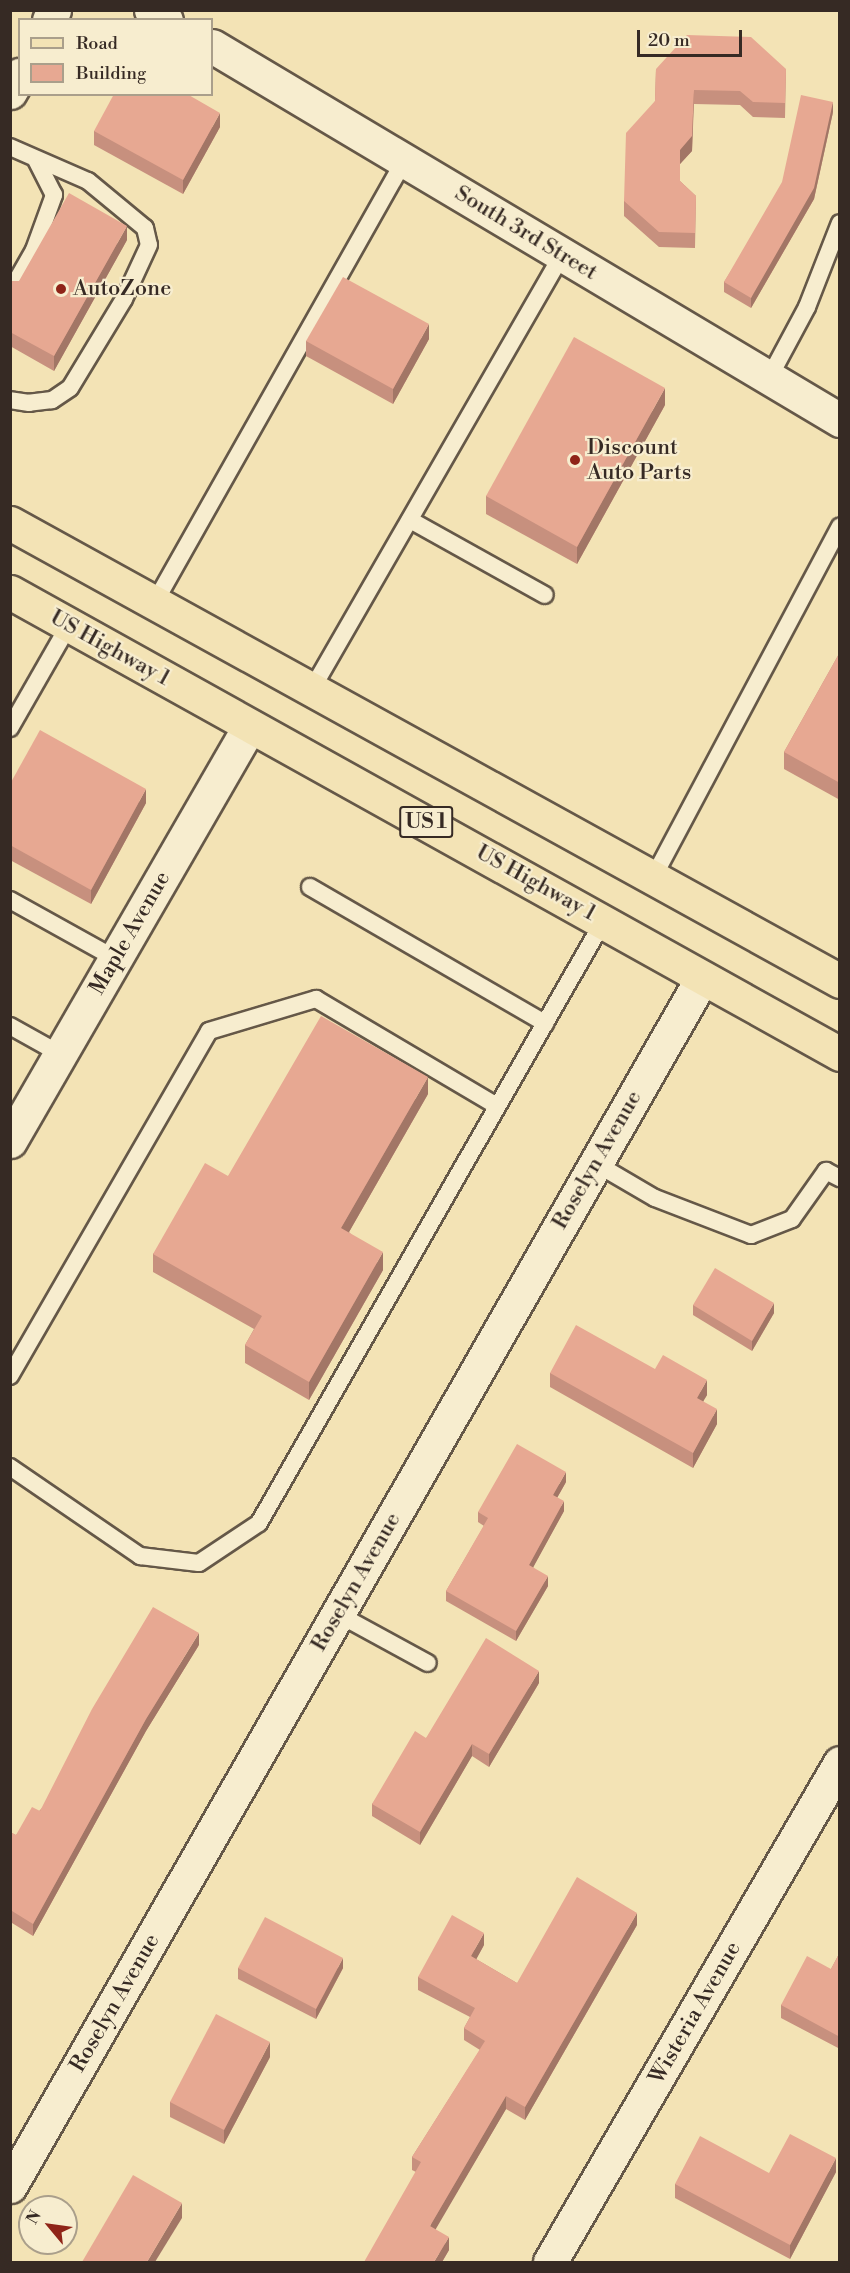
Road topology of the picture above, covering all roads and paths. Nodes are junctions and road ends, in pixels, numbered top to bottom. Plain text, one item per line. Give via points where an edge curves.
1 (213, 47) edge
2 (18, 78) edge
3 (10, 92) edge
4 (10, 147) edge
5 (36, 160) junction
6 (404, 161) junction
7 (840, 223) edge
8 (562, 255) junction
9 (13, 287) edge
10 (769, 378) junction
11 (10, 400) edge
12 (840, 420) edge
13 (410, 520) junction
14 (10, 523) edge
15 (838, 532) edge
16 (10, 592) edge
17 (545, 595) dead end
18 (155, 602) junction
19 (69, 625) junction
20 (312, 689) junction
21 (250, 726) junction
22 (10, 728) edge
23 (653, 878) junction
24 (310, 887) dead end
25 (10, 900) edge
26 (604, 920) junction
27 (116, 959) junction
28 (702, 978) junction
29 (840, 981) edge
30 (544, 1023) junction
31 (10, 1026) edge
32 (60, 1054) junction
33 (840, 1054) edge
34 (497, 1106) junction
35 (10, 1140) edge
36 (595, 1163) junction
37 (840, 1178) edge
38 (10, 1376) edge
39 (10, 1467) edge
40 (338, 1614) junction
41 (428, 1663) dead end
42 (840, 1763) edge
43 (10, 2186) edge
44 (550, 2262) edge

1 - 6 street, South 3rd Street
2 - 3 street
4 - 5 lane
5 - 9 lane via 54,195 34,250
5 - 11 lane via 88,182 121,205 145,228 149,245 129,290 70,388 52,400
6 - 8 street, South 3rd Street
6 - 18 lane
7 - 10 lane via 807,307
8 - 10 street, South 3rd Street
8 - 13 lane
10 - 12 street, South 3rd Street
13 - 17 lane
13 - 20 lane
14 - 18 main road, US 1
15 - 23 lane
16 - 19 main road, US Highway 1 / US 1
18 - 20 main road, US 1
19 - 21 main road, US Highway 1 / US 1
19 - 22 lane
20 - 23 main road, US 1
21 - 26 main road, US Highway 1 / US 1
21 - 27 street, Maple Avenue
23 - 29 main road, US 1
24 - 30 lane
25 - 27 lane
26 - 28 main road, US Highway 1 / US 1
26 - 30 lane
27 - 32 street, Maple Avenue
28 - 33 main road, US Highway 1 / US 1
28 - 36 street, Roselyn Avenue
30 - 34 lane
31 - 32 lane
32 - 35 street, Maple Avenue
34 - 38 lane via 316,999 209,1031
34 - 39 lane via 259,1523 199,1563 140,1556
36 - 37 lane via 655,1198 751,1234 792,1218 826,1171
36 - 40 street, Roselyn Avenue
40 - 41 lane
40 - 43 street, Roselyn Avenue
42 - 44 street, Wisteria Avenue

